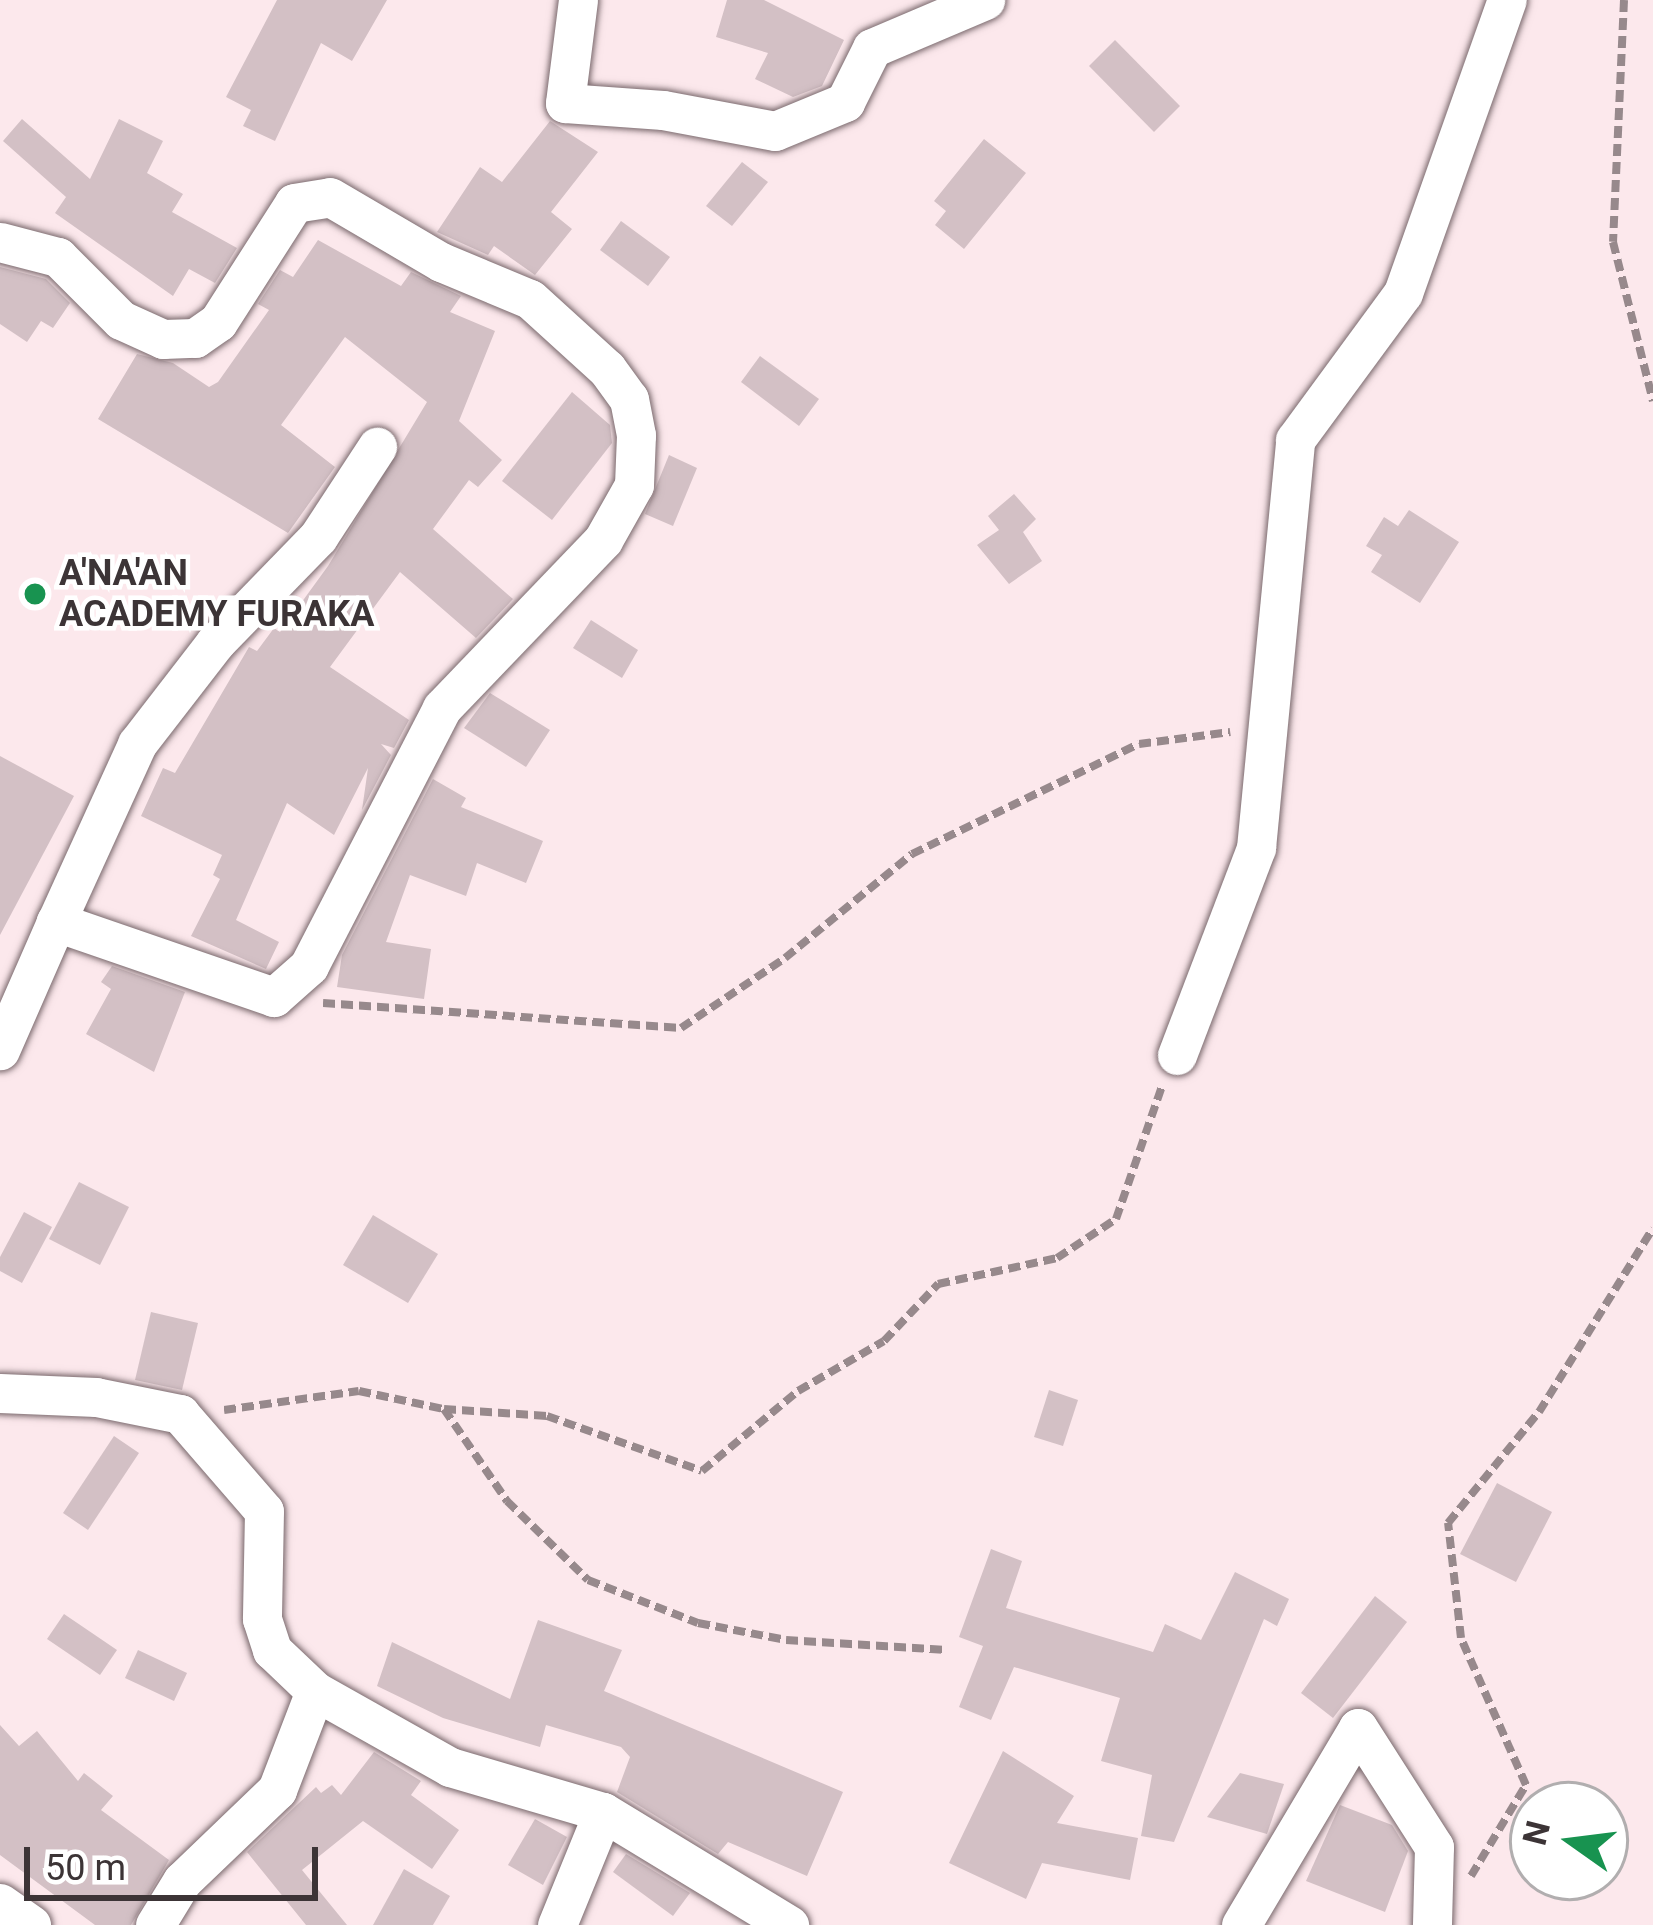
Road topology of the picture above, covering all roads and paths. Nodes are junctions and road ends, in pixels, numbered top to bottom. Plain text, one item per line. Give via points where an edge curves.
1 (578, 0) edge
2 (985, 0) edge
3 (1507, 0) edge
4 (1624, 0) edge
5 (0, 242) edge
6 (1653, 400) edge
7 (376, 447) dead end
8 (1268, 723) junction
9 (56, 922) junction
10 (274, 997) junction
11 (0, 1050) edge
12 (1177, 1055) joint
13 (1653, 1228) edge
14 (0, 1393) edge
15 (444, 1409) junction
16 (180, 1414) junction
17 (943, 1650) dead end
18 (315, 1691) junction
19 (602, 1812) junction
20 (1466, 1885) dead end
21 (0, 1903) edge
22 (31, 1925) edge
23 (155, 1925) edge
24 (557, 1925) edge
25 (789, 1925) edge
26 (1241, 1925) edge
27 (1432, 1925) edge

1 - 2 street via 565,103 663,110 775,131 845,102 872,48
3 - 8 street via 1403,293 1295,440
4 - 6 path via 1613,242
5 - 10 street via 58,257 121,320 164,339 195,338 218,322 294,203 330,197 442,262 530,299 629,399 634,485 603,540 442,708 309,966
7 - 9 street via 318,537 214,644 137,744
8 - 10 path via 1139,744 932,843 682,1028 523,1013 398,1013
8 - 12 street via 1256,848
9 - 10 street
9 - 11 street
12 - 15 path via 1116,1219 1057,1258 938,1284 884,1341 798,1391 702,1471 547,1417
13 - 20 path via 1539,1412 1448,1523 1461,1638 1526,1785
14 - 16 street via 96,1397
15 - 16 path via 359,1391
15 - 17 path via 507,1502 588,1580 698,1623 786,1640
16 - 18 street via 264,1511 262,1619 272,1650
18 - 19 street via 450,1767
18 - 23 street via 277,1790 182,1881
19 - 24 street
19 - 25 street
21 - 22 street
26 - 27 street via 1358,1728 1434,1847

